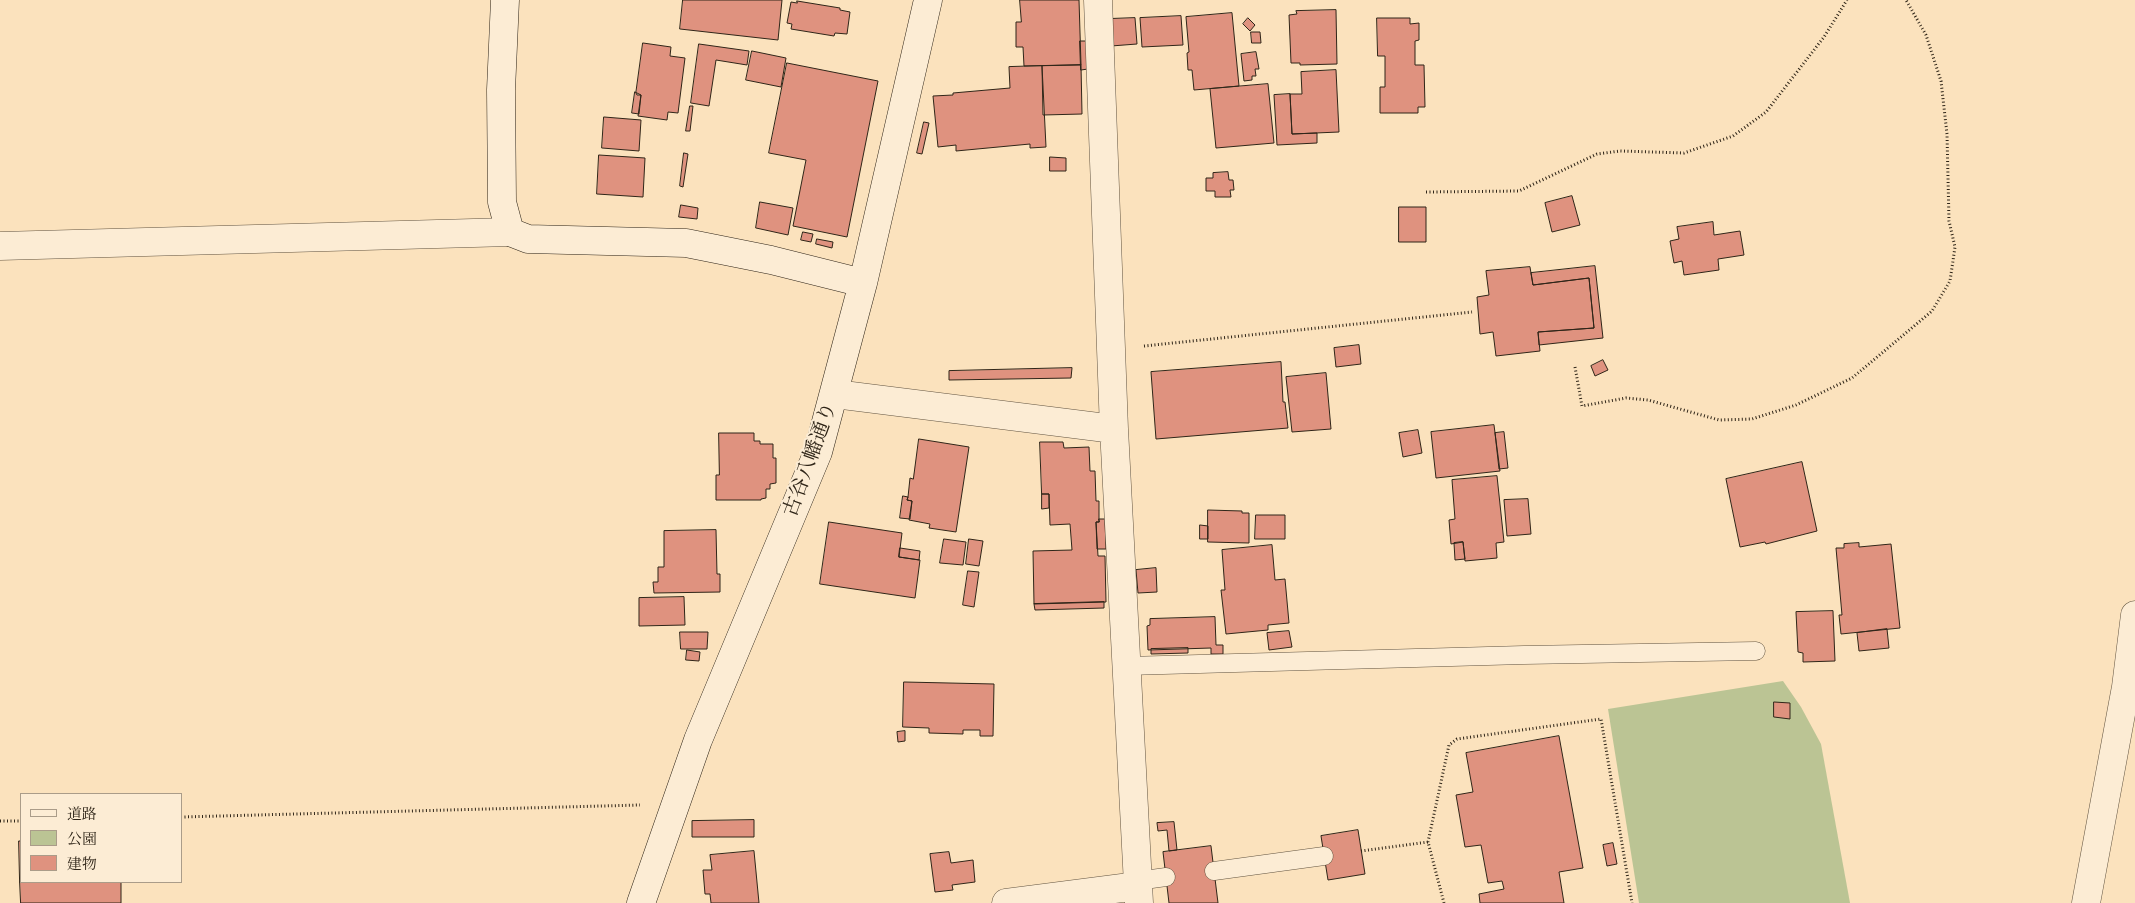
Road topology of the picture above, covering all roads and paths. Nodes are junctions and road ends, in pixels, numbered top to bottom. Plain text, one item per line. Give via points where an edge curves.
1 (505, 0) edge
2 (928, 0) edge
3 (1098, 0) edge
4 (1846, 0) edge
5 (1906, 0) edge
6 (1426, 192) dead end
7 (510, 232) junction
8 (0, 246) edge
9 (863, 283) junction
10 (1472, 312) dead end
11 (1111, 349) junction
12 (1574, 367) dead end
13 (835, 394) junction
14 (1114, 429) junction
15 (2135, 615) edge
16 (1756, 651) dead end
17 (1128, 666) junction
18 (676, 804) junction
19 (182, 817) edge
20 (0, 821) edge
21 (20, 821) edge
22 (1428, 842) junction
23 (1361, 852) dead end
24 (1324, 856) dead end
25 (1214, 871) dead end
26 (1166, 877) dead end
27 (1138, 890) edge
28 (641, 903) edge
29 (1006, 903) edge
30 (1444, 903) edge
31 (1632, 903) edge
32 (2086, 903) edge

1 - 7 street via 501,90 502,202
2 - 9 street, 古谷八幡通り
3 - 11 street
4 - 6 path via 1824,37 1766,112 1734,136 1684,153 1620,151 1597,154 1519,191
5 - 12 path via 1926,35 1941,81 1947,134 1949,221 1955,246 1950,281 1932,311 1852,378 1796,404 1752,419 1719,420 1648,400 1626,398 1582,406
7 - 8 street
7 - 9 street via 528,239 686,243
9 - 13 street, 古谷八幡通り
10 - 11 path
11 - 14 street
13 - 14 street
13 - 18 street, 古谷八幡通り via 818,452 698,740
14 - 17 street
15 - 32 street via 2126,688
16 - 17 lane
17 - 27 street
18 - 19 path
18 - 28 street, 古谷八幡通り
20 - 21 path
22 - 23 path
22 - 30 path
22 - 31 path via 1450,744 1457,739 1601,719
24 - 25 lane
26 - 27 lane
27 - 29 street

